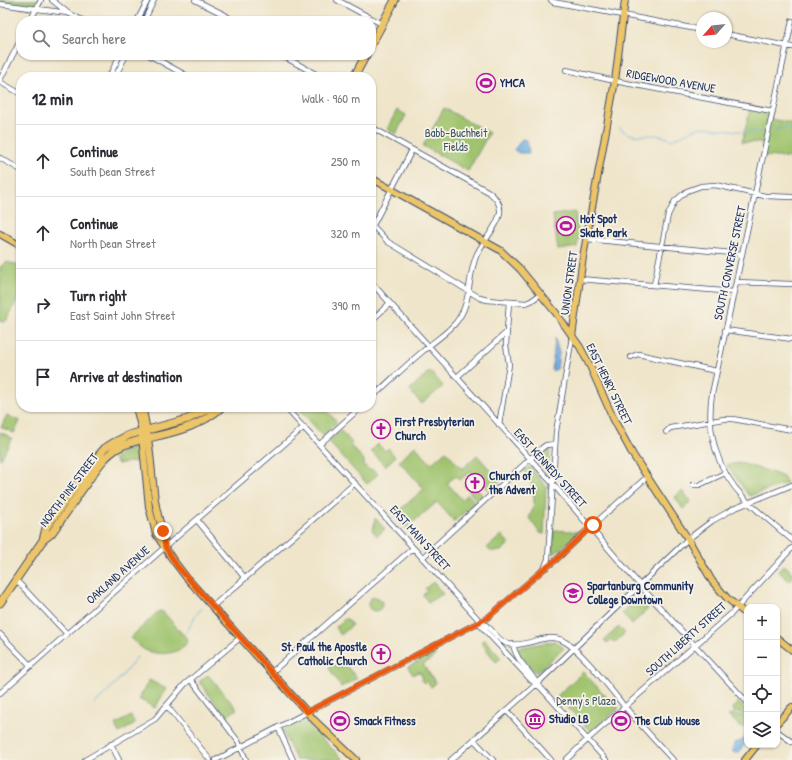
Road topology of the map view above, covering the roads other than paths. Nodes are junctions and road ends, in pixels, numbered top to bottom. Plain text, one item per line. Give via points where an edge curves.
1 (41, 0) edge
2 (52, 0) edge
3 (148, 0) edge
4 (154, 0) edge
5 (195, 0) edge
6 (338, 0) edge
7 (395, 0) edge
8 (625, 0) edge
9 (552, 1) edge
10 (0, 4) edge
11 (36, 9) junction
12 (68, 13) junction
13 (623, 15) junction
14 (32, 16) edge
15 (74, 16) edge
16 (140, 16) edge
17 (146, 16) edge
18 (226, 16) edge
19 (367, 16) edge
20 (376, 21) edge
21 (792, 21) edge
22 (382, 24) junction
23 (696, 29) edge
24 (376, 35) edge
25 (732, 35) edge
26 (786, 46) junction
27 (792, 47) edge
28 (16, 49) edge
29 (118, 60) edge
30 (124, 60) edge
31 (158, 60) edge
32 (290, 60) edge
33 (363, 60) edge
34 (566, 70) dead end
35 (112, 72) edge
36 (118, 72) edge
37 (180, 72) edge
38 (312, 72) edge
39 (357, 72) edge
40 (0, 81) edge
41 (615, 81) junction
42 (16, 91) edge
43 (772, 111) junction
44 (376, 130) edge
45 (412, 150) junction
46 (0, 158) edge
47 (16, 167) edge
48 (376, 181) edge
49 (392, 189) junction
50 (755, 193) junction
51 (792, 197) edge
52 (376, 219) edge
53 (376, 230) edge
54 (0, 234) edge
55 (587, 239) junction
56 (484, 241) junction
57 (16, 243) edge
58 (661, 247) junction
59 (742, 254) junction
60 (580, 279) junction
61 (736, 282) junction
62 (792, 284) edge
63 (654, 285) junction
64 (376, 288) edge
65 (468, 290) junction
66 (734, 292) junction
67 (540, 294) junction
68 (509, 302) junction
69 (390, 303) junction
70 (376, 316) edge
71 (726, 330) junction
72 (507, 332) junction
73 (572, 337) junction
74 (792, 339) edge
75 (429, 346) junction
76 (631, 357) dead end
77 (716, 371) junction
78 (457, 378) junction
79 (376, 394) edge
80 (137, 412) edge
81 (142, 412) edge
82 (202, 412) edge
83 (216, 412) edge
84 (290, 412) edge
85 (355, 412) edge
86 (710, 421) junction
87 (499, 425) junction
88 (304, 427) junction
89 (792, 430) edge
90 (666, 432) dead end
91 (144, 435) junction
92 (320, 444) junction
93 (555, 444) junction
94 (530, 459) junction
95 (725, 473) junction
96 (647, 477) junction
97 (356, 483) junction
98 (553, 484) junction
99 (693, 485) dead end
100 (792, 485) edge
101 (748, 502) junction
102 (196, 520) junction
103 (590, 528) junction
104 (688, 540) junction
105 (792, 540) edge
106 (165, 547) junction
107 (414, 548) junction
108 (792, 548) edge
109 (563, 552) junction
110 (422, 558) junction
111 (548, 559) junction
112 (544, 569) junction
113 (245, 578) junction
114 (15, 579) junction
115 (640, 586) junction
116 (0, 603) edge
117 (213, 606) junction
118 (737, 607) junction
119 (744, 613) edge
120 (480, 622) junction
121 (0, 634) edge
122 (67, 634) junction
123 (241, 637) junction
124 (780, 640) edge
125 (513, 644) junction
126 (694, 646) junction
127 (574, 649) junction
128 (792, 650) edge
129 (31, 666) junction
130 (272, 672) junction
131 (191, 680) junction
132 (537, 683) junction
133 (0, 693) edge
134 (744, 699) edge
135 (167, 706) junction
136 (625, 706) junction
137 (792, 708) edge
138 (507, 711) junction
139 (307, 712) junction
140 (780, 720) edge
141 (278, 727) junction
142 (780, 733) edge
143 (588, 739) junction
144 (474, 740) junction
145 (792, 742) edge
146 (111, 744) junction
147 (240, 747) junction
148 (755, 748) edge
149 (85, 760) edge
150 (119, 760) edge
151 (210, 760) edge
152 (216, 760) edge
153 (246, 760) edge
154 (293, 760) edge
155 (356, 760) edge
156 (451, 760) edge
157 (493, 760) edge
158 (551, 760) edge
159 (566, 760) edge
160 (606, 760) edge
161 (673, 760) edge
162 (745, 760) edge

1 - 11 street
2 - 12 street
3 - 16 street
4 - 17 street
5 - 18 street
6 - 19 street
7 - 22 highway
8 - 13 main road, UNION STREET
9 - 13 street
10 - 11 street
11 - 12 street
11 - 14 street
12 - 15 street
13 - 23 street
13 - 41 main road, UNION STREET
20 - 22 street
21 - 26 street, SOUTH CONVERSE STREET
22 - 24 highway
25 - 26 street
26 - 27 street
26 - 43 street, SOUTH CONVERSE STREET
28 - 40 street
29 - 35 street
30 - 36 street
31 - 37 street
32 - 38 street
33 - 39 highway
34 - 41 street, RIDGEWOOD AVENUE
40 - 42 street
41 - 43 street, RIDGEWOOD AVENUE
41 - 55 main road, UNION STREET
43 - 50 street, SOUTH CONVERSE STREET
44 - 45 street
45 - 49 street
45 - 56 street via 493,195 500,204 499,218
46 - 47 street
48 - 49 main road, EAST HENRY STREET
49 - 52 street
49 - 56 main road, EAST HENRY STREET
50 - 51 street
50 - 58 street via 715,185 687,191 671,208
50 - 59 street, SOUTH CONVERSE STREET
53 - 65 street via 395,246
54 - 57 main road
55 - 58 street
55 - 60 main road, UNION STREET
56 - 65 street via 474,261
56 - 67 main road, EAST HENRY STREET via 510,259
58 - 59 street
58 - 63 street
59 - 61 street, SOUTH CONVERSE STREET
60 - 63 street
60 - 73 main road, UNION STREET
61 - 62 street
61 - 66 street, SOUTH CONVERSE STREET
63 - 66 street
64 - 69 street, EAST KENNEDY STREET
65 - 68 street via 484,299
65 - 75 street via 463,311 457,322
66 - 71 street, SOUTH CONVERSE STREET
67 - 68 street via 528,302
67 - 73 main road, EAST HENRY STREET
68 - 72 street
69 - 70 street
69 - 75 street, EAST KENNEDY STREET
71 - 74 street
71 - 77 street, SOUTH CONVERSE STREET
72 - 78 street
72 - 87 street via 509,365
73 - 93 street, UNION STREET
73 - 96 main road, EAST HENRY STREET via 590,366 621,434
75 - 78 street, EAST KENNEDY STREET
75 - 79 street
76 - 77 street via 638,354
77 - 86 street, SOUTH CONVERSE STREET via 710,404
78 - 87 street, EAST KENNEDY STREET
80 - 91 main road
81 - 91 main road
82 - 91 highway, NORTH PINE STREET
83 - 91 highway, NORTH PINE STREET via 192,426
84 - 88 street, EAST MAIN STREET
85 - 92 street
86 - 89 street via 738,419
86 - 90 street via 670,428
86 - 95 street, SOUTH CONVERSE STREET via 715,449
87 - 94 street, EAST KENNEDY STREET
88 - 92 street, EAST MAIN STREET
88 - 102 street, OAKLAND AVENUE
91 - 106 main road
91 - 114 highway, NORTH PINE STREET via 121,438 105,448 46,528 43,540
92 - 97 street, EAST MAIN STREET
93 - 94 street via 546,445
93 - 98 street, UNION STREET
94 - 98 street, EAST KENNEDY STREET
94 - 110 street
95 - 99 street via 699,486
95 - 101 street, SOUTH CONVERSE STREET
96 - 103 street
96 - 104 main road, EAST HENRY STREET
97 - 107 street, EAST MAIN STREET
97 - 113 street
98 - 103 street, EAST KENNEDY STREET
98 - 111 street, UNION STREET
100 - 101 street
101 - 104 street via 712,521
101 - 105 street, SOUTH CONVERSE STREET
102 - 106 street, OAKLAND AVENUE
102 - 113 street
103 - 109 street
103 - 115 street, EAST KENNEDY STREET
104 - 115 street
104 - 118 main road, EAST HENRY STREET via 712,581
106 - 117 main road via 177,566
106 - 122 street, OAKLAND AVENUE
107 - 110 street, EAST MAIN STREET
107 - 130 street
108 - 118 street, SOUTH LIBERTY STREET
109 - 111 street
109 - 112 street
110 - 120 street, EAST MAIN STREET
111 - 112 street, UNION STREET
112 - 120 street
113 - 117 street
114 - 116 highway, NORTH PINE STREET
114 - 122 street
115 - 126 street, EAST KENNEDY STREET
115 - 127 street
117 - 123 main road
118 - 119 main road, EAST HENRY STREET
118 - 126 street, SOUTH LIBERTY STREET
120 - 125 street via 485,623 502,641
120 - 132 street, EAST MAIN STREET via 530,679
120 - 139 street
121 - 129 street
122 - 129 street, OAKLAND AVENUE
123 - 130 main road
123 - 131 street
124 - 128 main road
125 - 127 street via 554,638 569,643
125 - 132 street, EAST MAIN STREET via 517,658
126 - 134 street, EAST KENNEDY STREET
126 - 136 street, SOUTH LIBERTY STREET
127 - 132 street
127 - 136 street
129 - 133 street, OAKLAND AVENUE
130 - 139 main road
131 - 135 street
131 - 147 street
132 - 138 street
132 - 143 street, EAST MAIN STREET
135 - 146 street via 151,722
135 - 151 street
136 - 143 street, SOUTH LIBERTY STREET
136 - 161 street
137 - 140 main road
138 - 144 street
138 - 158 street
139 - 141 street
139 - 155 main road
141 - 147 street
141 - 154 street
142 - 145 street
143 - 159 street, SOUTH LIBERTY STREET
143 - 160 street, EAST MAIN STREET
144 - 156 street
144 - 157 street
146 - 149 street
146 - 150 street
147 - 152 street
147 - 153 street
148 - 162 main road

